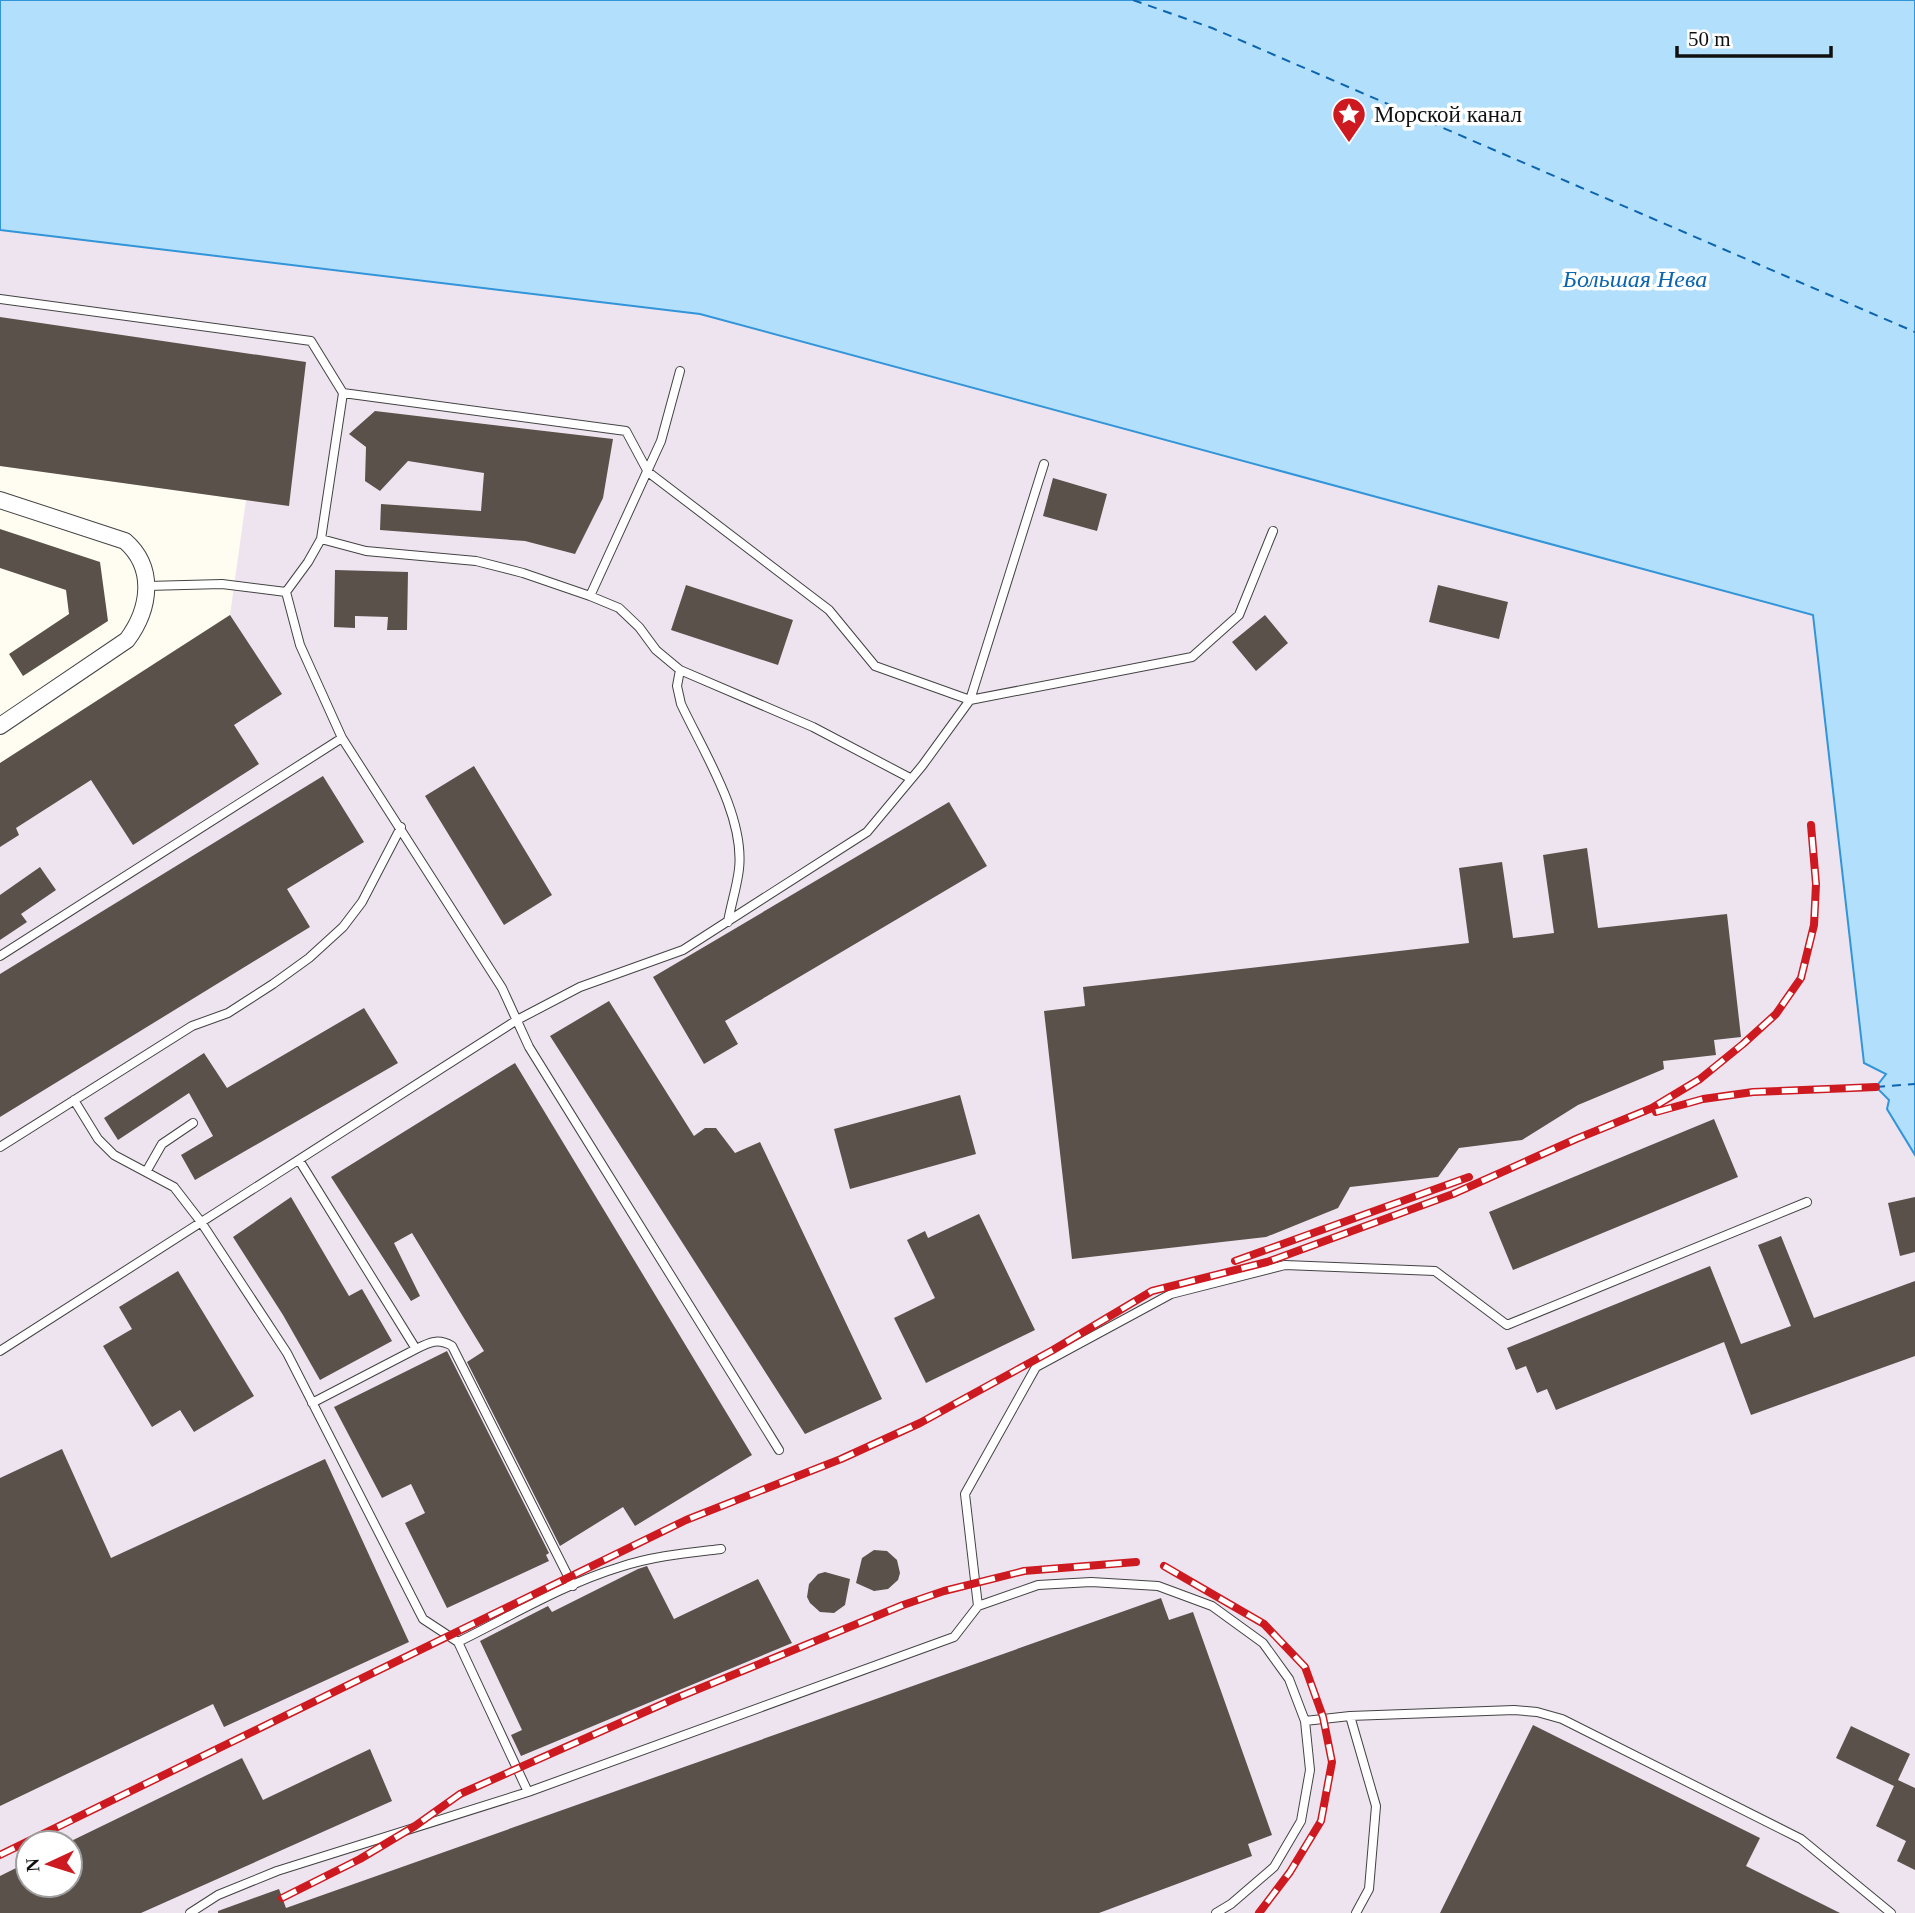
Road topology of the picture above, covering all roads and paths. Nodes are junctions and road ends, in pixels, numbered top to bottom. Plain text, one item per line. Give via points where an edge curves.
1 (0, 299) edge
2 (680, 371) dead end
3 (343, 393) junction
4 (1044, 464) dead end
5 (648, 472) junction
6 (0, 500) edge
7 (1273, 531) dead end
8 (321, 539) junction
9 (147, 586) junction
10 (286, 592) junction
11 (590, 596) junction
12 (680, 670) junction
13 (970, 700) junction
14 (0, 726) edge
15 (342, 738) junction
16 (910, 778) junction
17 (401, 827) junction
18 (728, 922) junction
19 (0, 956) edge
20 (517, 1020) junction
21 (74, 1100) junction
22 (193, 1124) dead end
23 (0, 1147) edge
24 (299, 1160) junction
25 (146, 1172) junction
26 (1807, 1202) dead end
27 (201, 1222) junction
28 (416, 1349) junction
29 (0, 1351) edge
30 (312, 1403) junction
31 (779, 1450) dead end
32 (722, 1549) dead end
33 (573, 1586) junction
34 (978, 1606) junction
35 (458, 1642) junction
36 (1350, 1716) junction
37 (1306, 1721) junction
38 (528, 1792) junction
39 (190, 1913) edge
40 (1216, 1913) edge
41 (1356, 1913) edge
42 (1891, 1913) edge

1 - 3 lane via 311,341
2 - 5 lane
3 - 5 lane via 626,431
3 - 8 lane
4 - 13 lane
5 - 11 lane
5 - 13 lane via 829,610 876,666
6 - 9 street via 125,541 144,565
7 - 13 lane via 1240,615 1192,657
8 - 10 lane
8 - 11 lane via 366,551 476,561
9 - 10 lane via 222,584
9 - 14 street via 139,625 127,640
10 - 15 lane via 300,645
11 - 12 lane via 619,608
12 - 16 lane via 813,727
12 - 18 lane via 681,704 732,811 739,869
13 - 16 lane
15 - 17 lane
15 - 19 lane
16 - 18 lane via 867,832
17 - 20 lane via 502,988
17 - 21 lane via 362,902 309,958 228,1013 192,1026
18 - 20 lane via 683,950 580,987
20 - 24 lane
20 - 31 lane via 529,1047
21 - 23 lane
21 - 25 lane via 98,1139 114,1155
22 - 25 lane via 162,1144
24 - 27 lane
24 - 28 lane
25 - 27 lane via 174,1187
26 - 34 lane via 1507,1325 1435,1271 1285,1265 1171,1294 1036,1367 965,1494
27 - 29 lane
27 - 30 lane via 287,1353
28 - 30 lane
28 - 33 lane via 432,1341 452,1346
30 - 35 lane via 423,1619
32 - 33 lane via 661,1556
33 - 35 lane
34 - 37 lane via 1038,1584 1158,1586 1212,1606 1263,1643 1289,1679
34 - 38 lane via 954,1637
35 - 38 lane
36 - 37 lane
36 - 41 lane via 1376,1806 1369,1889
36 - 42 lane via 1514,1710 1562,1719 1801,1839
37 - 40 lane via 1310,1770 1301,1821 1274,1867
38 - 39 lane via 277,1871 218,1895

